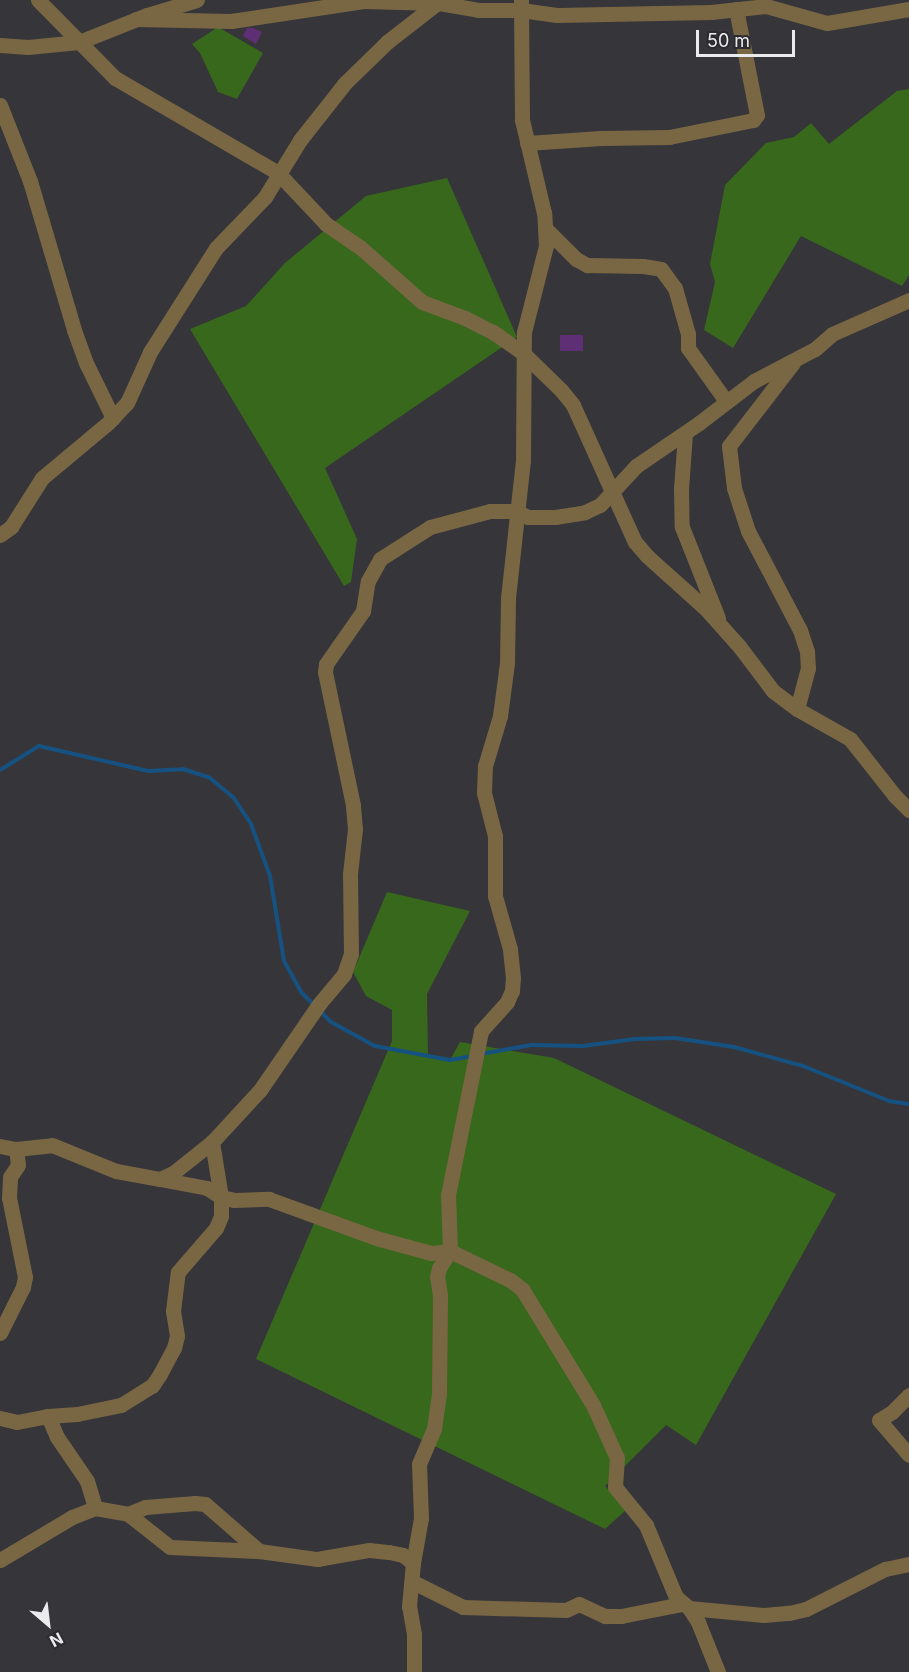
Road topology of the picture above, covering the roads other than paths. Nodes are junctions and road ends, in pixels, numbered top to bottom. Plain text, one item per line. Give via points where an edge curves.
1 (38, 0) edge
2 (197, 0) edge
3 (440, 1) edge
4 (521, 3) edge
5 (701, 6) edge
6 (786, 7) edge
7 (736, 9) junction
8 (909, 9) edge
9 (136, 19) junction
10 (79, 42) junction
11 (0, 45) edge
12 (0, 105) edge
13 (527, 143) junction
14 (278, 173) junction
15 (544, 228) junction
16 (909, 300) edge
17 (524, 354) junction
18 (797, 358) junction
19 (726, 401) junction
20 (113, 418) junction
21 (685, 434) junction
22 (612, 492) junction
23 (516, 511) junction
24 (0, 535) edge
25 (720, 624) junction
26 (797, 709) junction
27 (909, 810) edge
28 (212, 1142) junction
29 (5, 1150) edge
30 (160, 1179) junction
31 (221, 1197) junction
32 (450, 1251) junction
33 (0, 1333) edge
34 (909, 1395) edge
35 (48, 1416) junction
36 (0, 1419) edge
37 (909, 1455) edge
38 (95, 1508) junction
39 (128, 1514) junction
40 (259, 1551) junction
41 (0, 1560) edge
42 (413, 1563) junction
43 (909, 1564) edge
44 (412, 1582) junction
45 (685, 1606) junction
46 (414, 1672) edge
47 (718, 1672) edge

1 - 10 street
2 - 9 street
3 - 4 street via 478,10
3 - 9 street via 363,1 231,21
3 - 14 street via 387,42 345,83
4 - 5 street via 557,15
4 - 13 street via 522,120
5 - 7 street
6 - 7 street
6 - 8 street via 827,24
7 - 13 street via 758,115 753,120 669,137
9 - 10 street
10 - 11 street via 28,47
10 - 14 street via 115,78
12 - 20 street via 30,181 74,330
13 - 15 street
14 - 17 street via 326,224 361,248 422,302 493,332
14 - 20 street via 265,197 216,248 150,352 127,403
15 - 17 street via 546,246 524,332
15 - 19 street via 587,265 661,269 675,288 688,348
16 - 18 street via 832,334
17 - 22 street via 573,405
17 - 23 street via 523,461
18 - 19 street
18 - 26 street via 729,446 732,477 748,531 807,651 808,668
19 - 21 street
20 - 24 street via 42,478 12,527
21 - 22 street via 643,460
21 - 25 street via 682,527
22 - 23 street via 600,505 585,512 528,517
22 - 25 street via 635,542
23 - 28 street via 490,511 430,527 380,559 368,581 363,611 326,664 353,805 351,954 344,974 275,1071
23 - 32 street via 507,663 500,716 485,766 484,793 495,836 495,896 510,949 512,991 481,1031 448,1195
25 - 26 street via 773,691
26 - 27 street via 850,739
28 - 30 street
28 - 31 street
29 - 30 street via 52,1145 116,1171
29 - 33 street via 18,1165 10,1177 9,1198 25,1276 24,1287
30 - 31 street via 207,1188
31 - 32 street via 268,1199 376,1238 431,1252
31 - 35 street via 221,1216 216,1228 178,1272 172,1311 177,1335 174,1348 152,1386 121,1405
32 - 42 street via 437,1277 439,1394 434,1429 419,1464 422,1518
32 - 45 street via 522,1289 593,1405 617,1458 615,1487 646,1525 652,1545
34 - 37 street via 879,1420
35 - 36 street via 17,1422
35 - 38 street via 57,1437 87,1481
38 - 39 street
38 - 41 street via 72,1517
39 - 40 street via 170,1546
39 - 40 street via 145,1507 205,1504
40 - 42 street via 317,1559 369,1550 403,1556
42 - 44 street
43 - 45 street via 885,1569 806,1609 789,1613 764,1615
44 - 45 street via 463,1606 566,1610 575,1604 605,1616 621,1616
44 - 46 street via 409,1606
45 - 47 street via 698,1622

